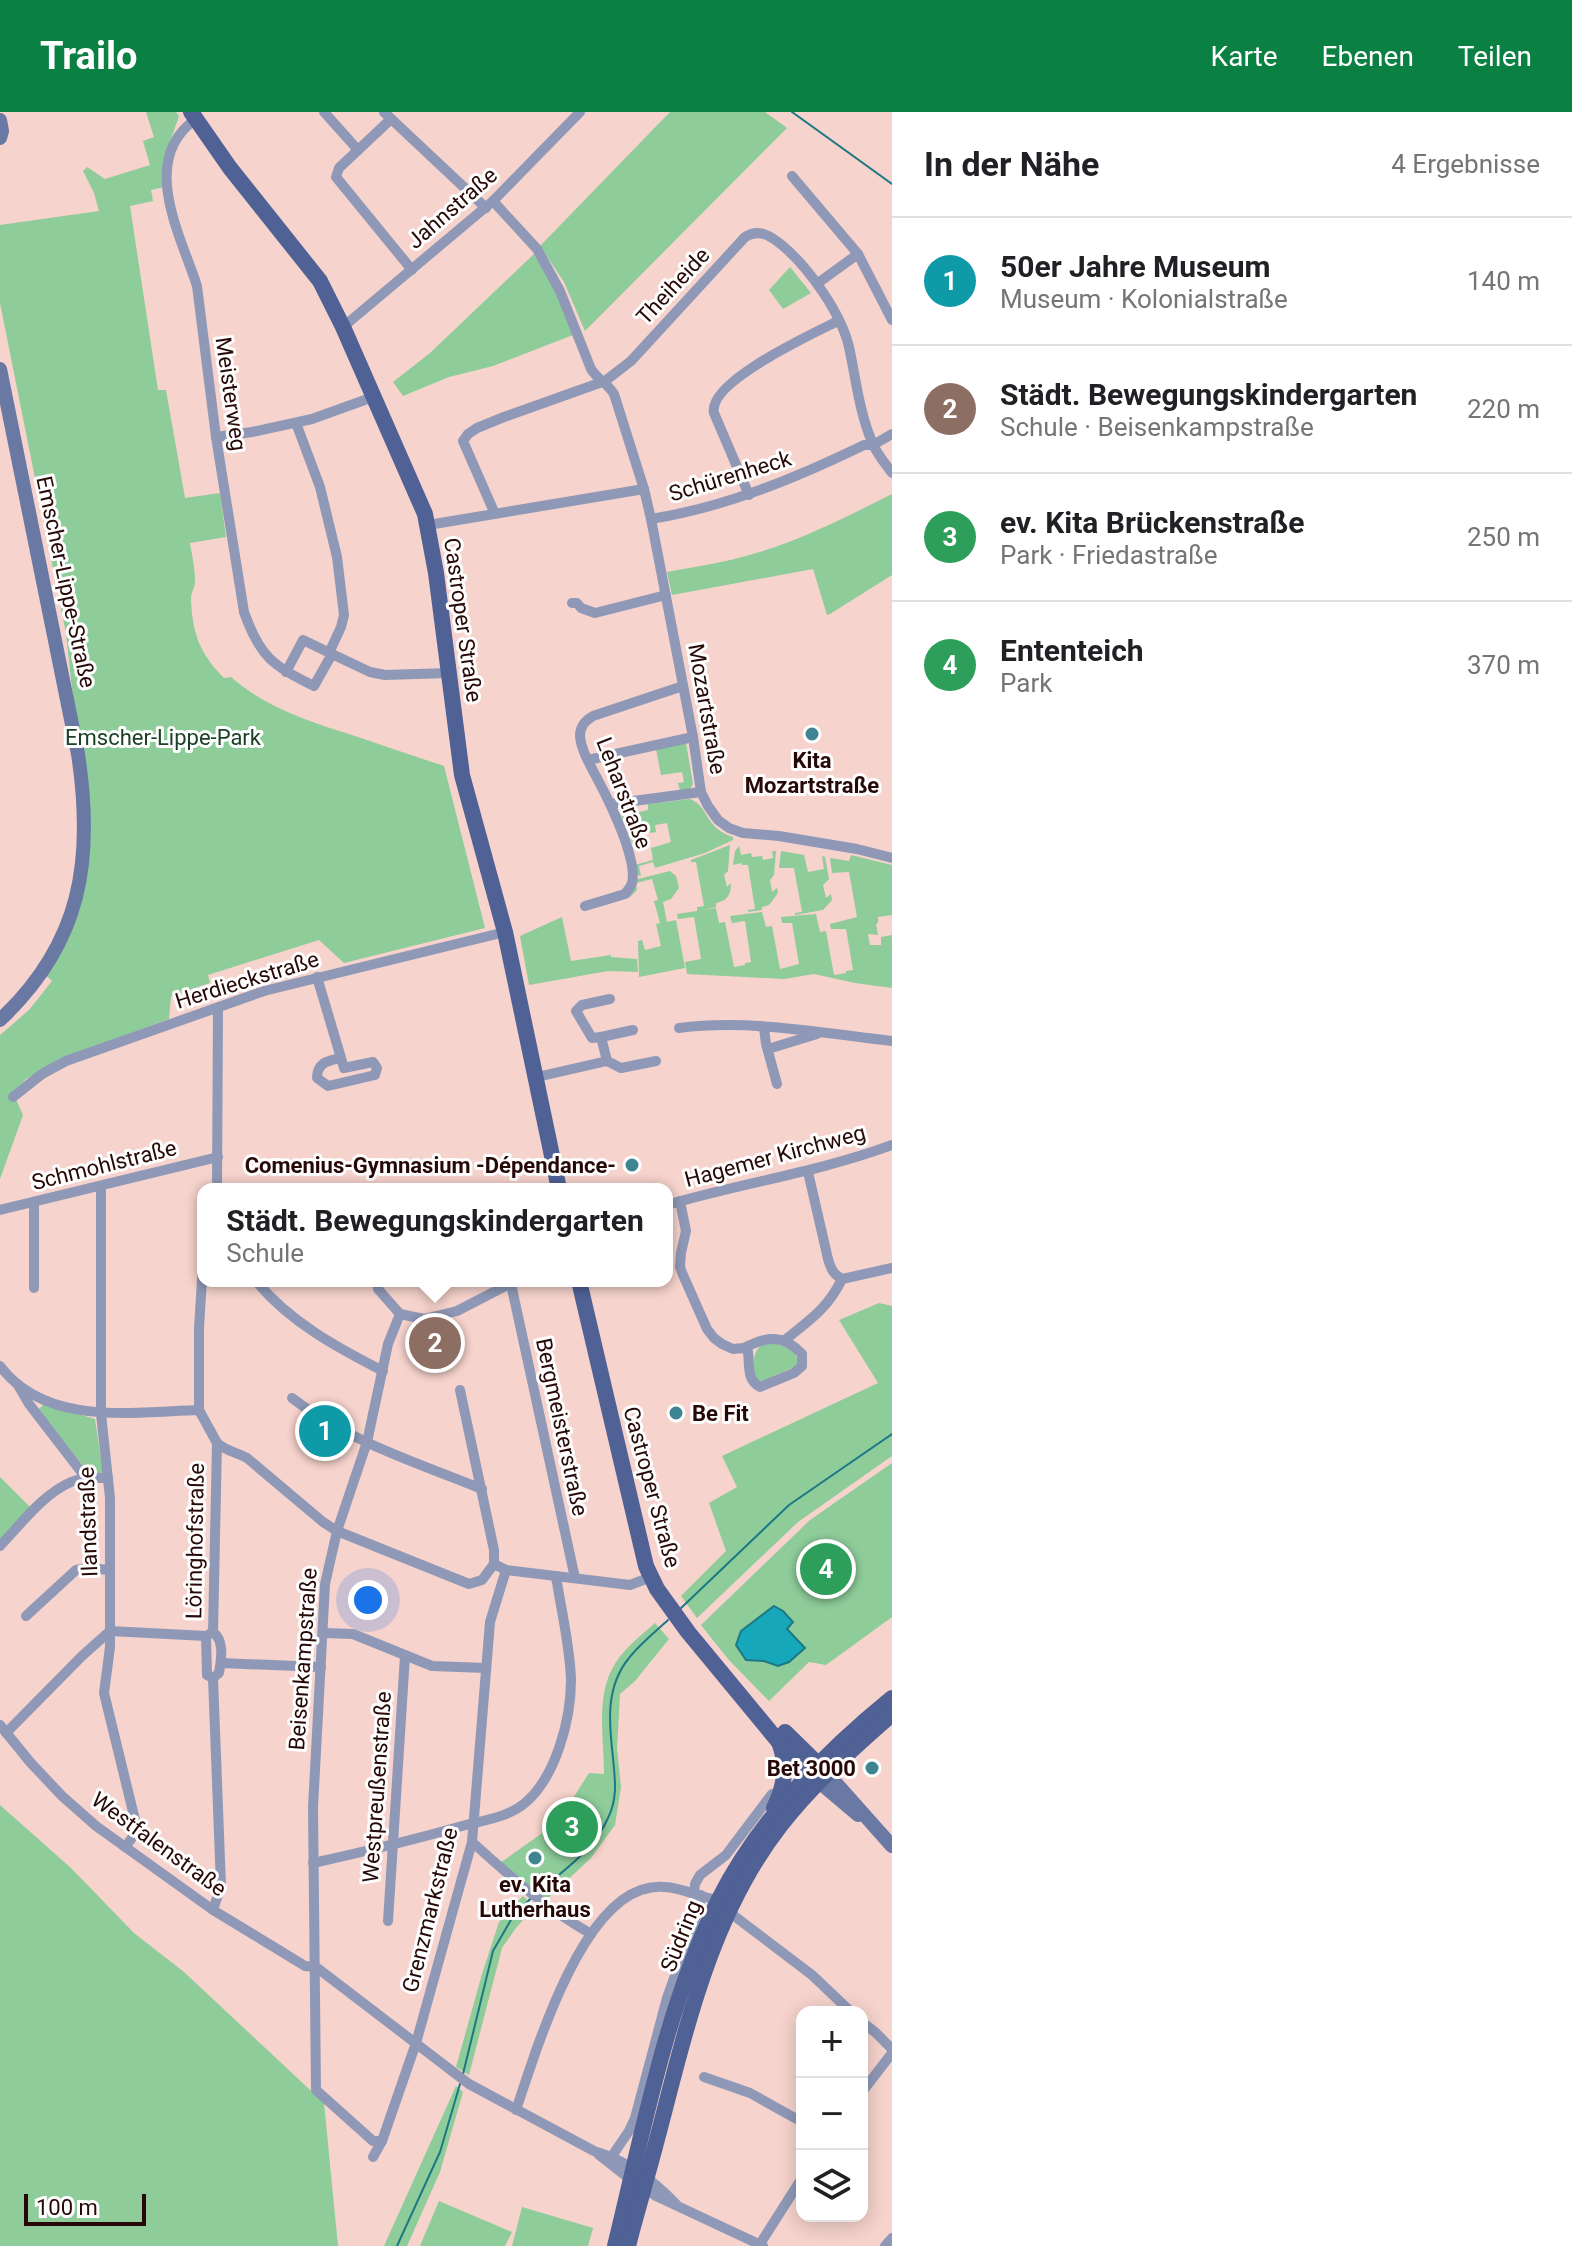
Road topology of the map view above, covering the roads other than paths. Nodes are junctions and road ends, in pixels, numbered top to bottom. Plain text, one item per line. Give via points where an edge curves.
1 (324, 112) edge
2 (580, 112) edge
3 (194, 115) edge
4 (388, 115) edge
5 (0, 120) edge
6 (0, 138) edge
7 (358, 150) junction
8 (792, 176) dead end
9 (490, 204) junction
10 (858, 254) junction
11 (412, 270) junction
12 (818, 283) junction
13 (892, 320) edge
14 (838, 321) junction
15 (343, 327) junction
16 (0, 369) edge
17 (605, 381) junction
18 (373, 397) junction
19 (296, 423) junction
20 (892, 434) edge
21 (216, 437) junction
22 (873, 445) junction
23 (892, 473) edge
24 (644, 489) junction
25 (749, 495) junction
26 (495, 514) junction
27 (651, 519) junction
28 (428, 525) junction
29 (666, 595) junction
30 (572, 603) dead end
31 (330, 653) junction
32 (286, 672) junction
33 (449, 673) junction
34 (683, 686) junction
35 (693, 737) junction
36 (588, 760) junction
37 (701, 792) junction
38 (611, 804) junction
39 (892, 858) edge
40 (585, 906) dead end
41 (505, 932) junction
42 (317, 977) junction
43 (610, 999) dead end
44 (218, 1008) junction
45 (0, 1020) edge
46 (679, 1028) dead end
47 (764, 1028) junction
48 (633, 1030) dead end
49 (819, 1033) junction
50 (601, 1037) junction
51 (892, 1041) edge
52 (768, 1049) junction
53 (341, 1058) junction
54 (607, 1061) junction
55 (656, 1061) dead end
56 (537, 1077) junction
57 (777, 1084) dead end
58 (13, 1097) dead end
59 (892, 1145) edge
60 (218, 1157) junction
61 (808, 1172) junction
62 (217, 1183) edge
63 (558, 1183) edge
64 (101, 1187) junction
65 (680, 1201) junction
66 (34, 1203) junction
67 (673, 1203) edge
68 (0, 1210) edge
69 (892, 1268) edge
70 (842, 1279) junction
71 (202, 1287) edge
72 (261, 1287) edge
73 (378, 1287) edge
74 (505, 1287) edge
75 (514, 1287) edge
76 (580, 1287) edge
77 (34, 1288) dead end
78 (400, 1314) junction
79 (785, 1340) junction
80 (744, 1348) junction
81 (0, 1366) edge
82 (383, 1371) junction
83 (17, 1384) junction
84 (460, 1390) dead end
85 (292, 1398) dead end
86 (199, 1410) junction
87 (101, 1414) junction
88 (367, 1442) junction
89 (217, 1443) junction
90 (86, 1478) junction
91 (108, 1478) junction
92 (482, 1489) junction
93 (337, 1531) junction
94 (0, 1546) edge
95 (494, 1564) junction
96 (110, 1570) junction
97 (506, 1570) junction
98 (556, 1576) junction
99 (651, 1577) junction
100 (575, 1578) junction
101 (26, 1616) dead end
102 (110, 1631) junction
103 (323, 1633) junction
104 (209, 1634) junction
105 (405, 1656) junction
106 (221, 1663) junction
107 (321, 1667) junction
108 (486, 1668) junction
109 (213, 1678) junction
110 (731, 1681) junction
111 (892, 1698) edge
112 (892, 1714) edge
113 (3, 1729) edge
114 (778, 1741) junction
115 (819, 1773) junction
116 (772, 1794) dead end
117 (473, 1823) junction
118 (763, 1828) junction
119 (472, 1842) junction
120 (394, 1845) junction
121 (892, 1846) edge
122 (125, 1847) junction
123 (313, 1863) junction
124 (697, 1894) junction
125 (724, 1906) junction
126 (213, 1910) junction
127 (388, 1921) dead end
128 (591, 1934) junction
129 (316, 1967) junction
130 (845, 2006) edge
131 (868, 2027) edge
132 (416, 2043) junction
133 (892, 2051) edge
134 (704, 2077) dead end
135 (868, 2084) edge
136 (516, 2110) junction
137 (796, 2119) edge
138 (382, 2141) junction
139 (594, 2151) junction
140 (612, 2156) junction
141 (373, 2157) dead end
142 (639, 2178) junction
143 (796, 2188) edge
144 (892, 2238) edge
145 (762, 2245) edge
146 (615, 2246) edge
147 (628, 2246) edge
148 (885, 2246) edge

1 - 7 street
2 - 9 street, Jahnstraße
3 - 15 main road, Castroper Straße via 320,281
3 - 21 street, Meisterweg via 172,149 166,182 176,232 197,286
4 - 7 street
4 - 9 street
5 - 6 street
7 - 11 street via 336,177
8 - 10 street
9 - 11 street, Jahnstraße
9 - 17 street via 537,249 591,369
10 - 12 street
10 - 13 street
11 - 15 street, Jahnstraße
12 - 14 street, Theiheide
12 - 17 street, Theiheide via 780,243 765,233 751,233 631,361
14 - 22 street, Theiheide
14 - 25 street via 770,357 717,398 714,413
15 - 18 main road, Castroper Straße
16 - 45 street, Emscher-Lippe-Straße via 84,795 81,874 67,928 43,972
17 - 24 street via 614,394
17 - 26 street, Theiheide via 468,434 463,441
18 - 19 street
18 - 28 main road, Castroper Straße
19 - 21 street
19 - 31 street via 320,487 337,557 344,615
20 - 22 street, Schürenheck
21 - 32 street, Meisterweg via 244,612 268,659
22 - 23 street, Theiheide
22 - 25 street, Schürenheck
24 - 26 street, Schürenheck
24 - 27 street, Schürenheck
25 - 27 street, Schürenheck
26 - 28 street, Schürenheck
27 - 29 street, Mozartstraße
28 - 33 main road, Castroper Straße
29 - 30 street via 595,613
29 - 34 street, Mozartstraße
31 - 32 street via 303,640
31 - 32 street via 314,686
31 - 33 street via 385,675
33 - 41 main road, Castroper Straße via 462,775
34 - 35 street, Mozartstraße
34 - 36 street, Leharstraße via 584,722 580,732
35 - 36 street
35 - 37 street, Mozartstraße
36 - 38 street, Leharstraße
37 - 38 street
37 - 39 street, Mozartstraße via 718,820 743,833
38 - 40 street, Leharstraße via 628,850 632,883 625,894
41 - 42 street, Herdieckstraße
41 - 56 main road, Castroper Straße
42 - 44 street, Herdieckstraße
42 - 53 street
43 - 50 street via 576,1011 592,1038
44 - 58 street, Herdieckstraße via 66,1061
44 - 60 street
46 - 47 street
47 - 49 street
47 - 52 street
48 - 50 street
49 - 51 street
49 - 52 street
50 - 54 street
52 - 57 street
53 - 53 street via 344,1068 373,1062 375,1075 322,1083 317,1069
54 - 55 street via 621,1068
54 - 56 street
56 - 63 main road, Castroper Straße
59 - 61 street, Hagemer Kirchweg
60 - 62 street
60 - 64 street, Schmohlstraße
61 - 65 street, Hagemer Kirchweg
61 - 70 street via 832,1270
64 - 66 street, Schmohlstraße
64 - 87 street, Ilandstraße
65 - 67 street, Hagemer Kirchweg
65 - 80 street via 686,1231 683,1275 714,1338 733,1349
66 - 68 street, Schmohlstraße
66 - 77 street
69 - 70 street
70 - 79 street via 819,1313
71 - 86 street, Löringhofstraße
72 - 82 street via 312,1331
73 - 78 street
74 - 78 street via 457,1311 424,1319
75 - 100 street, Bergmeisterstraße
76 - 99 main road, Castroper Straße
78 - 82 street, Beisenkampstraße
79 - 80 street via 765,1339
79 - 80 street via 802,1354 802,1366 760,1387 749,1375
81 - 83 street
82 - 88 street, Beisenkampstraße
83 - 87 street via 70,1409
83 - 90 street
84 - 92 street
85 - 88 street
86 - 87 street
86 - 89 street, Löringhofstraße
87 - 91 street, Ilandstraße
88 - 92 street
88 - 93 street, Beisenkampstraße
89 - 93 street via 247,1458
89 - 104 street, Löringhofstraße
90 - 91 street
90 - 94 street via 52,1493
91 - 96 street, Ilandstraße
92 - 95 street
93 - 95 street via 469,1584 482,1580
93 - 103 street, Beisenkampstraße via 325,1584
95 - 97 street
96 - 101 street via 76,1570
96 - 102 street, Ilandstraße
97 - 98 street
97 - 108 street, Grenzmarkstraße via 490,1622
98 - 100 street
98 - 117 street via 571,1681 558,1753 543,1784 523,1804
99 - 100 street via 630,1585
99 - 110 main road, Castroper Straße via 675,1615
102 - 104 street
102 - 113 street
102 - 122 street, Ilandstraße via 104,1693 137,1828
103 - 105 street via 353,1634
103 - 107 street, Beisenkampstraße
104 - 106 street, Löringhofstraße via 219,1636
104 - 109 street, Löringhofstraße via 205,1665
105 - 108 street via 432,1666
105 - 120 street, Westpreußenstraße
106 - 107 street
106 - 109 street
107 - 123 street, Beisenkampstraße
108 - 117 street, Grenzmarkstraße
109 - 126 street, Löringhofstraße via 221,1886
110 - 114 main road, Castroper Straße
110 - 115 main road, Castroper Straße
111 - 115 main road, Südring via 858,1726
112 - 115 main road, Südring
113 - 122 street, Westfalenstraße via 62,1796
114 - 115 main road, Castroper Straße
114 - 118 main road via 785,1778
115 - 118 main road, Südring
115 - 121 street, Castroper Straße via 852,1799
115 - 125 main road, Südring
116 - 124 street, Südring via 726,1855 700,1875
117 - 119 street, Grenzmarkstraße
117 - 120 street
118 - 125 main road, Südring
119 - 128 street via 539,1901
119 - 132 street, Grenzmarkstraße
120 - 123 street
120 - 127 street, Westpreußenstraße
122 - 126 street, Westfalenstraße
123 - 129 street, Beisenkampstraße
124 - 125 street
124 - 128 street via 664,1887 640,1890 616,1903
124 - 140 street, Südring via 699,1908 667,1998 635,2118
125 - 130 street
125 - 142 main road, Südring via 697,1949 668,2035
126 - 129 street, Westfalenstraße via 305,1966
128 - 136 street via 553,2006
129 - 132 street
129 - 138 street, Beisenkampstraße via 316,2090 373,2141
131 - 133 street
132 - 136 street via 469,2084
132 - 138 street, Grenzmarkstraße
133 - 135 street
134 - 137 street via 750,2093
136 - 139 street
138 - 141 street, Grenzmarkstraße
139 - 140 street
139 - 142 street
140 - 142 street
142 - 145 street via 676,2204
142 - 146 main road, Südring
142 - 147 main road, Südring
143 - 145 street
144 - 148 street

